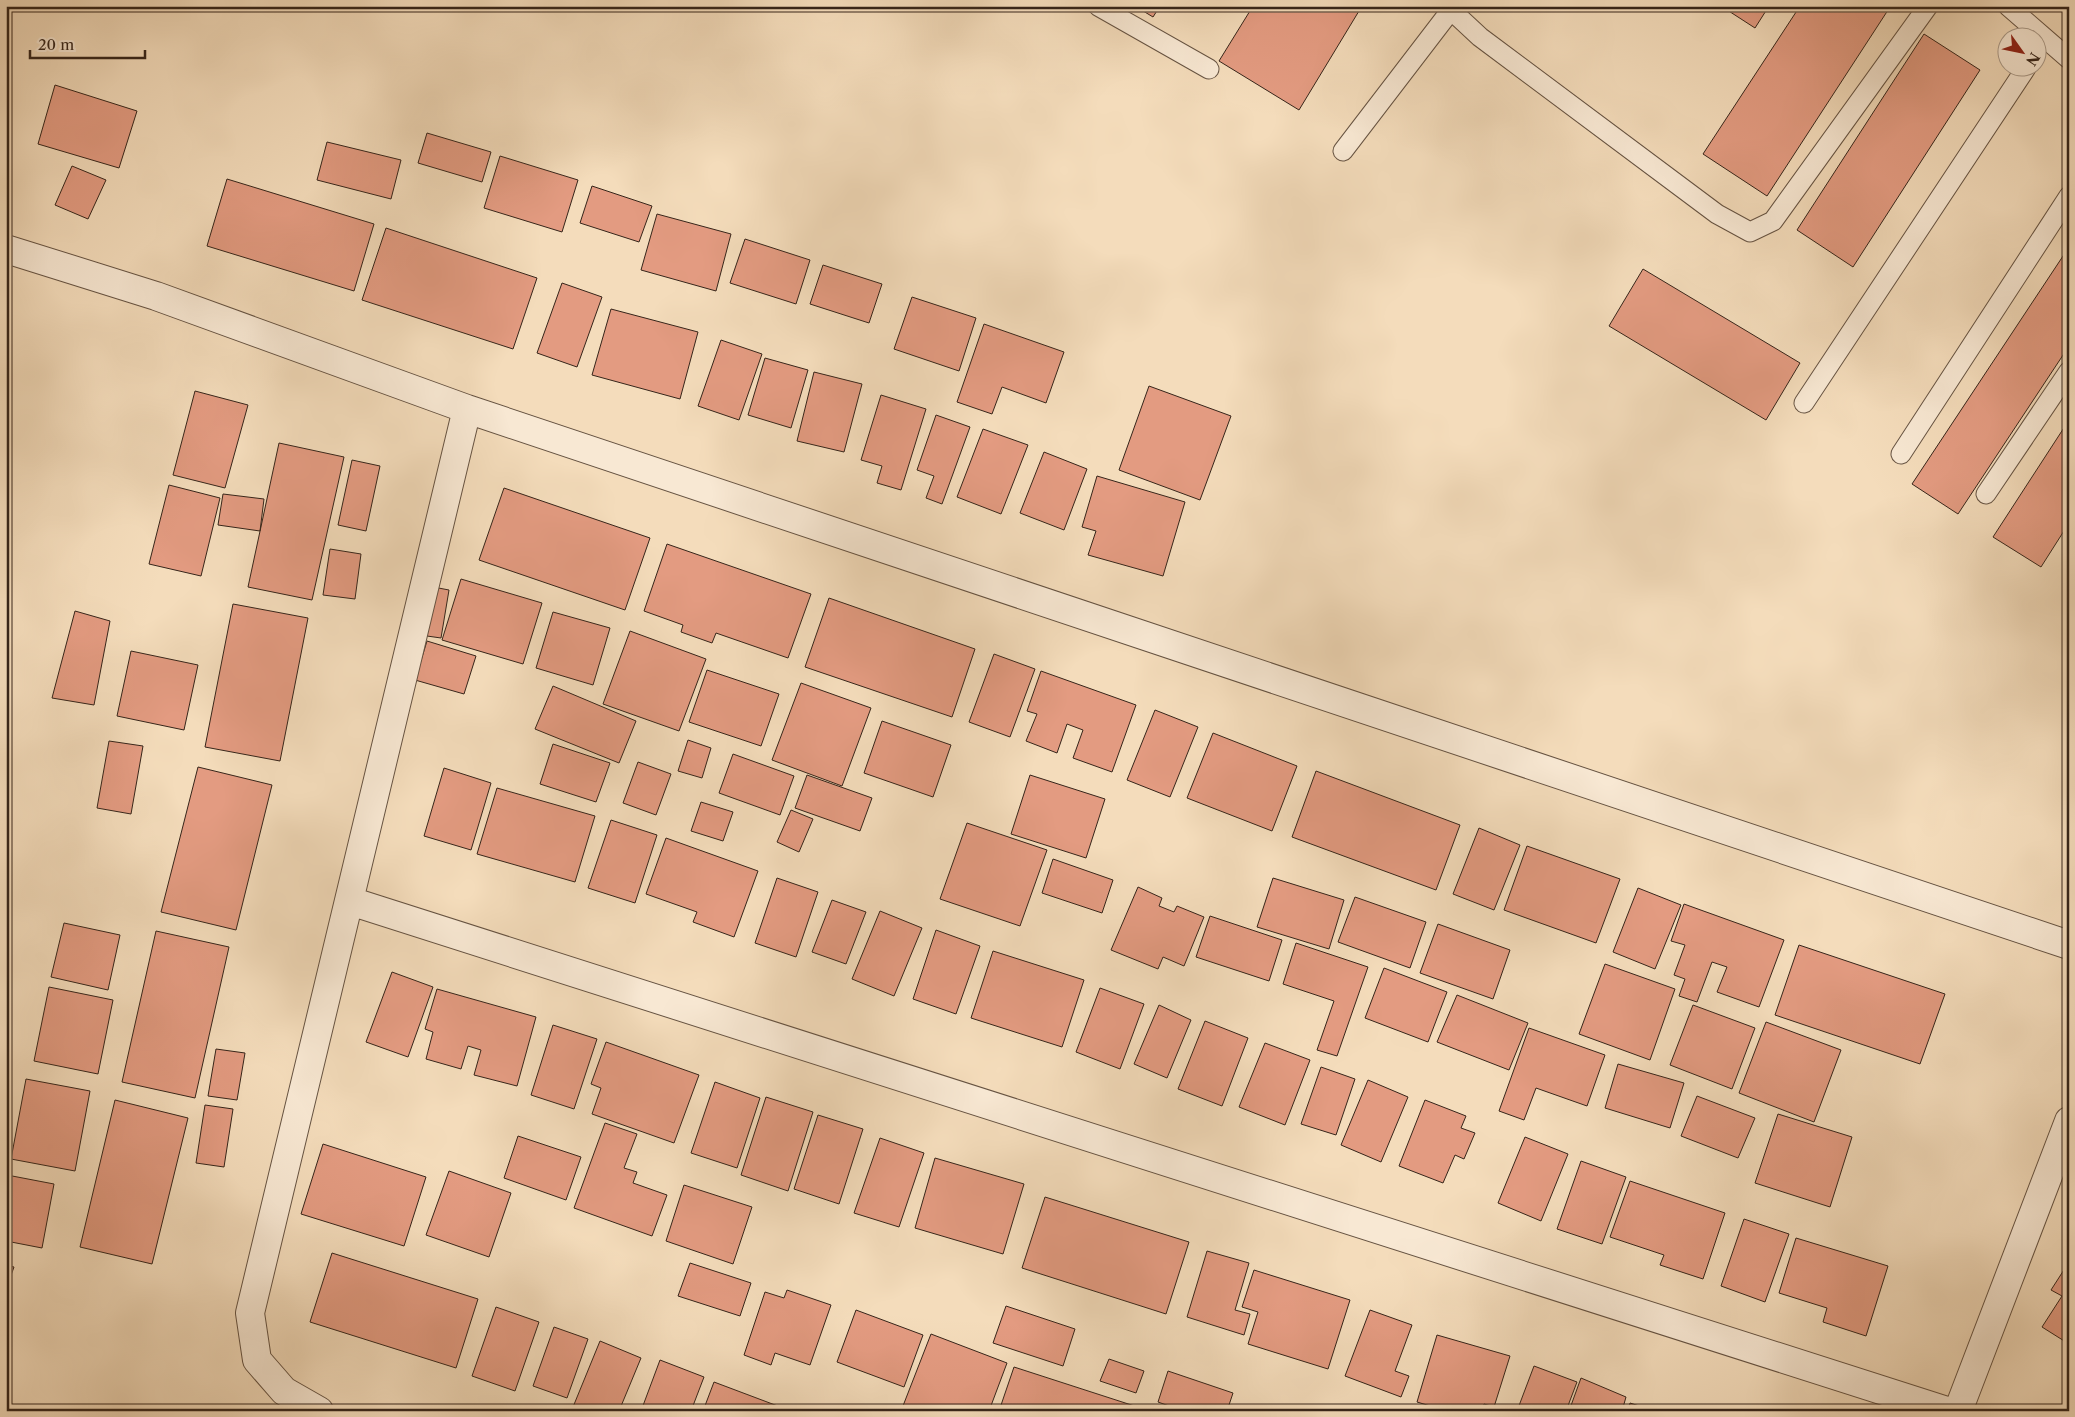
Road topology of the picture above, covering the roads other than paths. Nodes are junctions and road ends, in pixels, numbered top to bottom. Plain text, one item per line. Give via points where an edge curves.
1 (1098, 6) edge
2 (1928, 6) edge
3 (2008, 6) edge
4 (1451, 8) edge
5 (2027, 28) edge
6 (2048, 48) edge
7 (2069, 59) edge
8 (1209, 69) dead end
9 (2019, 78) edge
10 (1343, 151) dead end
11 (2069, 196) edge
12 (6, 249) edge
13 (2069, 371) edge
14 (1804, 403) dead end
15 (467, 409) junction
16 (1901, 454) dead end
17 (1986, 494) dead end
18 (350, 901) junction
19 (2069, 945) edge
20 (2068, 1126) edge
21 (319, 1411) edge
22 (1947, 1411) edge
23 (1958, 1411) edge

1 - 8 lane
2 - 4 lane via 1772,221 1750,232 1718,214 1601,128 1480,37
3 - 5 lane
4 - 10 lane
6 - 7 lane
9 - 14 lane
11 - 16 lane
12 - 15 street via 156,296
13 - 17 lane
15 - 18 street
15 - 19 street
18 - 21 street via 250,1313 257,1360 284,1391
18 - 22 street
20 - 23 street

